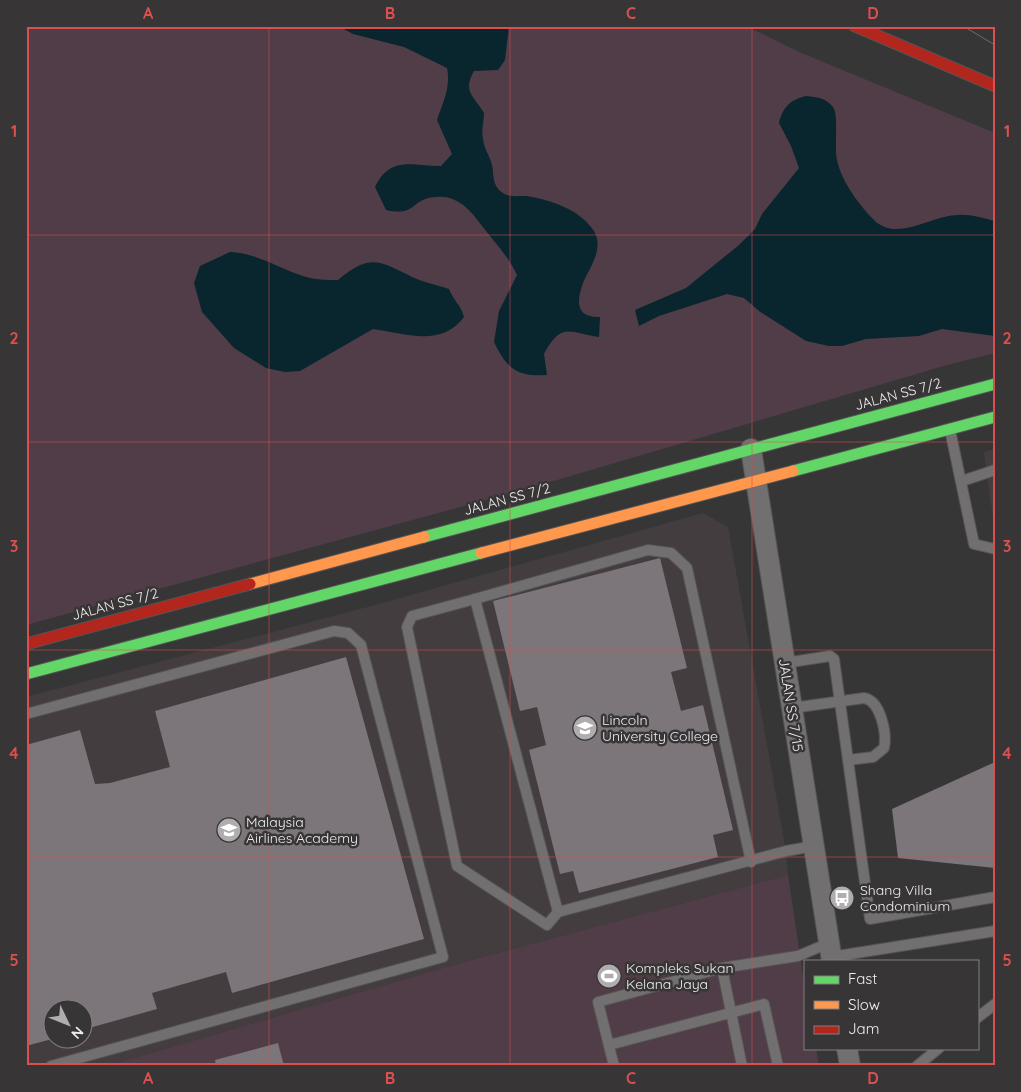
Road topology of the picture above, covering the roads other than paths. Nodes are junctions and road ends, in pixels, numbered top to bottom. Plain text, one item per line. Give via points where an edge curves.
1 (855, 26) edge
2 (995, 86) edge
3 (995, 384) edge
4 (995, 417) edge
5 (950, 429) junction
6 (751, 449) junction
7 (995, 470) edge
8 (756, 481) junction
9 (962, 481) junction
10 (995, 549) edge
11 (476, 599) junction
12 (26, 644) edge
13 (785, 663) junction
14 (26, 674) edge
15 (840, 701) junction
16 (792, 708) junction
17 (26, 714) edge
18 (848, 760) junction
19 (814, 846) junction
20 (751, 862) junction
21 (995, 896) edge
22 (558, 912) junction
23 (995, 931) edge
24 (831, 953) edge
25 (722, 968) junction
26 (995, 1004) edge
27 (732, 1011) junction
28 (978, 1017) edge
29 (609, 1045) junction
30 (847, 1050) edge
31 (937, 1050) edge
32 (51, 1066) edge
33 (614, 1066) edge
34 (742, 1066) edge
35 (778, 1066) edge
36 (850, 1066) edge
37 (917, 1066) edge

1 - 2 street
3 - 6 street, JALAN SS 7/2
4 - 5 street
5 - 8 street
5 - 9 lane
6 - 8 street, JALAN SS 7/15
6 - 12 street, JALAN SS 7/2
7 - 9 lane
8 - 13 street, JALAN SS 7/15
8 - 14 street
9 - 10 lane via 974,544
11 - 20 lane via 648,550 671,553 687,568
11 - 22 lane
11 - 22 lane via 412,616 407,627 457,866 548,925
13 - 15 lane via 832,657
13 - 16 street, JALAN SS 7/15
15 - 16 lane
15 - 18 lane
15 - 18 lane via 864,698 873,701 879,709 885,744 878,755
16 - 19 street, JALAN SS 7/15
17 - 32 lane via 334,631 348,633 361,645 443,957
18 - 21 lane via 870,919
19 - 20 lane
19 - 24 street, JALAN SS 7/15
20 - 22 lane
23 - 24 lane
24 - 25 lane
25 - 27 lane
25 - 29 lane via 598,1002
26 - 28 lane
27 - 29 lane
27 - 34 lane
27 - 35 lane via 764,1004
29 - 33 lane
30 - 36 street
31 - 37 lane

